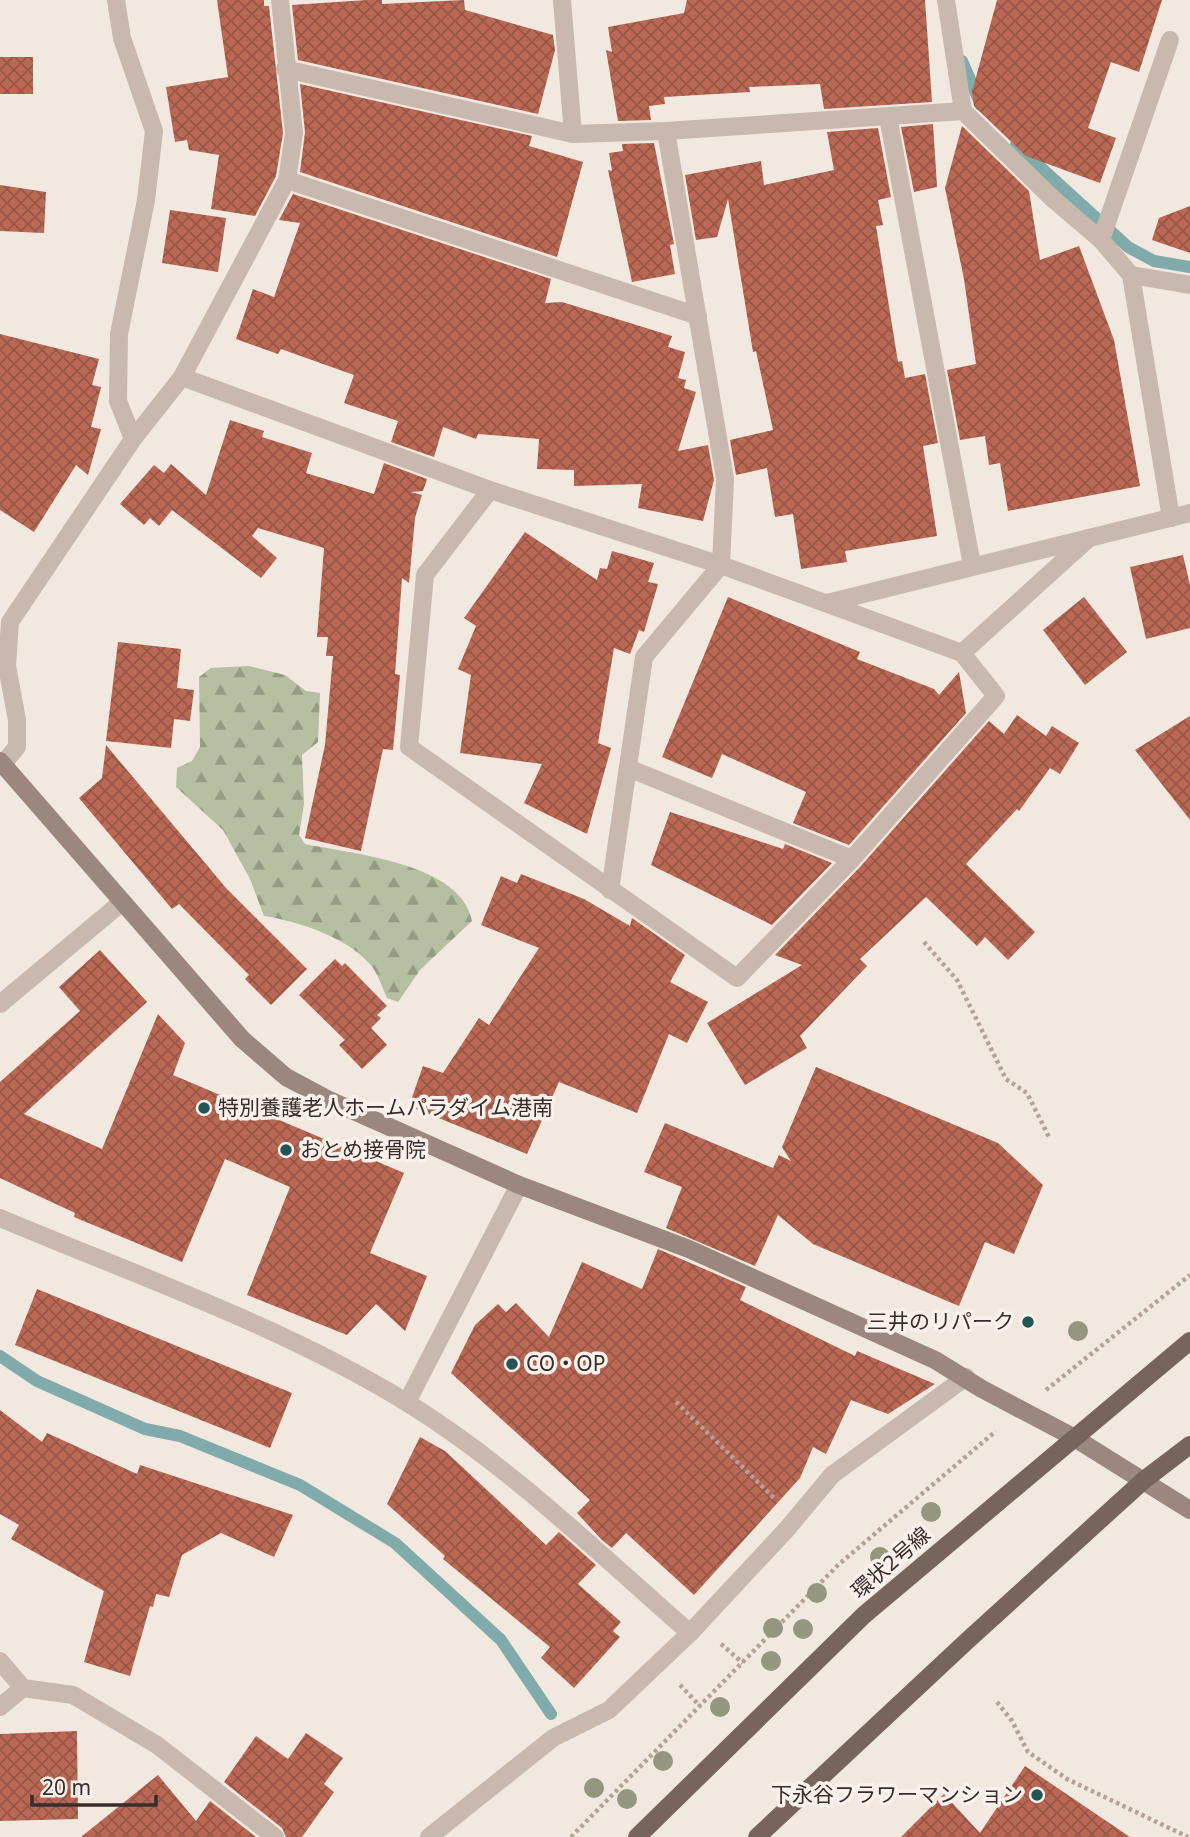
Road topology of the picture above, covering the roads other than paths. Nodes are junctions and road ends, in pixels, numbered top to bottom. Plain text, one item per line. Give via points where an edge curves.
1 (116, 0) edge
2 (280, 0) edge
3 (562, 0) edge
4 (946, 0) edge
5 (1171, 40) dead end
6 (285, 69) junction
7 (963, 111) junction
8 (888, 117) junction
9 (666, 131) junction
10 (573, 134) junction
11 (287, 180) junction
12 (1101, 240) junction
13 (1131, 275) junction
14 (1190, 285) edge
15 (698, 316) junction
16 (182, 377) junction
17 (133, 439) junction
18 (491, 490) junction
19 (1190, 513) edge
20 (1171, 517) junction
21 (1090, 537) junction
22 (721, 565) junction
23 (972, 565) junction
24 (827, 603) junction
25 (962, 653) junction
26 (1, 763) edge
27 (628, 768) junction
28 (852, 859) junction
29 (610, 890) junction
30 (121, 903) junction
31 (0, 1004) edge
32 (519, 1185) junction
33 (0, 1218) edge
34 (1190, 1341) edge
35 (966, 1377) junction
36 (407, 1402) junction
37 (1073, 1437) junction
38 (1190, 1445) edge
39 (1144, 1480) junction
40 (1190, 1510) edge
41 (690, 1633) junction
42 (0, 1661) edge
43 (23, 1688) junction
44 (0, 1707) edge
45 (275, 1837) edge
46 (429, 1837) edge
47 (637, 1837) edge
48 (757, 1837) edge

1 - 17 street via 122,38 154,131 146,200 119,334 118,401
2 - 6 street
3 - 10 street
4 - 7 street
5 - 12 street
6 - 10 street
6 - 11 street via 294,133
7 - 8 street
7 - 12 street
8 - 9 street
8 - 23 street
9 - 10 street
9 - 15 street
11 - 15 street
11 - 16 street
12 - 13 street
13 - 14 street
13 - 20 street
15 - 22 street via 725,480
16 - 17 street
16 - 18 street
17 - 26 street via 10,622 7,666 18,720 16,747
18 - 22 street
18 - 29 street via 425,575 409,747
19 - 20 street
20 - 21 street
21 - 23 street
21 - 25 street
22 - 24 street
22 - 27 street via 644,657
23 - 24 street
24 - 25 street
25 - 28 street via 996,696
26 - 30 street
27 - 28 street
27 - 29 street
28 - 29 street via 737,978
30 - 31 street
30 - 32 street via 242,1039 286,1077
32 - 35 street via 689,1249
32 - 36 street
33 - 36 street via 325,1355
34 - 37 main road, 環状2号線
35 - 37 street
35 - 41 street via 832,1475
36 - 41 street via 485,1455
37 - 39 street
37 - 47 main road, 環状2号線 via 864,1615
38 - 39 main road
39 - 40 street
39 - 48 main road
41 - 46 street via 609,1710 553,1738
42 - 43 street
43 - 44 street
43 - 45 street via 73,1695 157,1745

